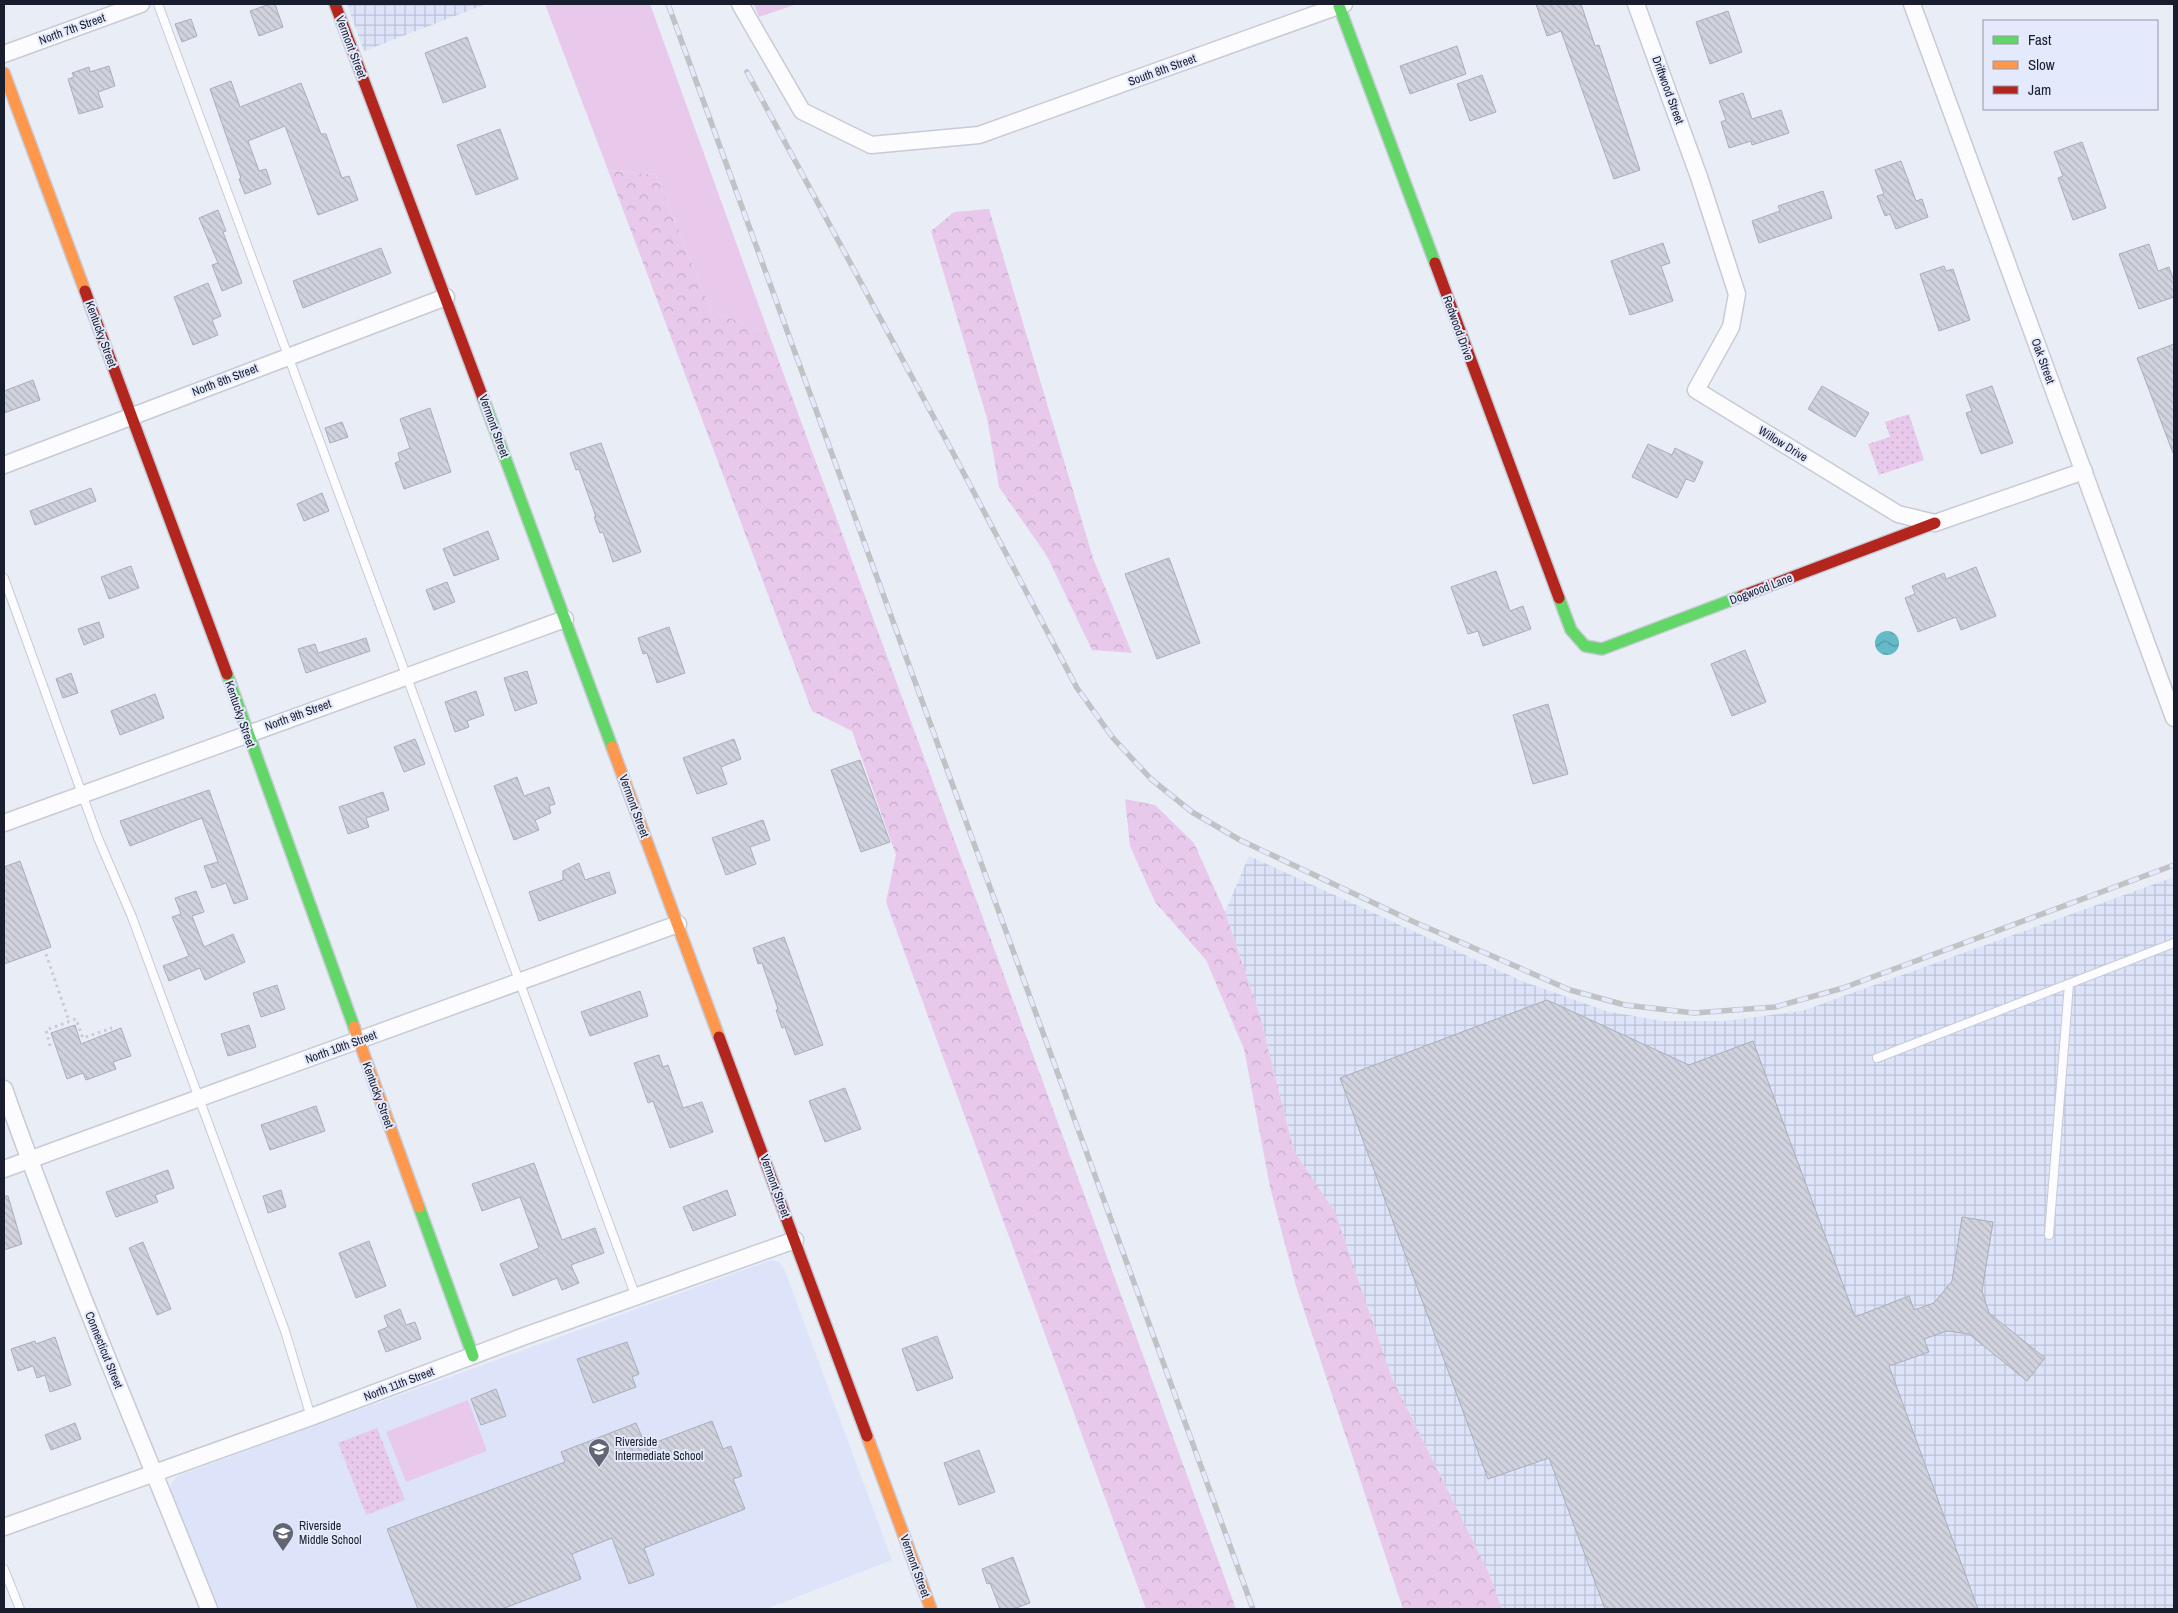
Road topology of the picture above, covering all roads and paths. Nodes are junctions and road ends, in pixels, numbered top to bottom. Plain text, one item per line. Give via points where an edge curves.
1 (141, 4) edge
2 (158, 4) edge
3 (334, 4) edge
4 (740, 4) edge
5 (1636, 4) edge
6 (1912, 4) edge
7 (1342, 5) edge
8 (4, 54) edge
9 (4, 73) edge
10 (1699, 177) joint
11 (446, 296) junction
12 (288, 356) junction
13 (131, 416) junction
14 (4, 465) edge
15 (2084, 472) junction
16 (1935, 523) junction
17 (4, 578) edge
18 (565, 618) junction
19 (1585, 646) joint
20 (405, 677) junction
21 (2174, 718) edge
22 (247, 734) junction
23 (82, 794) junction
24 (4, 823) edge
25 (678, 924) junction
26 (2174, 943) edge
27 (46, 954) dead end
28 (519, 982) junction
29 (2069, 984) junction
30 (69, 1021) junction
31 (112, 1028) dead end
32 (358, 1041) junction
33 (50, 1046) dead end
34 (1877, 1058) dead end
35 (4, 1089) edge
36 (199, 1098) junction
37 (29, 1160) junction
38 (4, 1169) edge
39 (2049, 1235) dead end
40 (795, 1240) junction
41 (636, 1297) junction
42 (473, 1356) junction
43 (311, 1418) junction
44 (153, 1475) junction
45 (4, 1527) edge
46 (4, 1569) edge
47 (20, 1609) edge
48 (209, 1609) edge
49 (931, 1609) edge

1 - 8 street, North 7th Street
2 - 12 lane
3 - 11 street, Vermont Street
4 - 7 street, South 8th Street via 802,111 871,145 979,136
5 - 10 street, Driftwood Street
6 - 15 street, Oak Street
7 - 19 street, Redwood Drive via 1571,630
9 - 13 street, Kentucky Street
10 - 16 street, Willow Drive via 1737,294 1731,327 1696,390 1898,514
11 - 12 street, North 8th Street
11 - 18 street, Vermont Street
12 - 13 street, North 8th Street
12 - 20 lane
13 - 14 street, North 8th Street
13 - 22 street, Kentucky Street
15 - 16 street
15 - 21 street, Oak Street
16 - 19 street, Dogwood Lane via 1602,649
17 - 23 lane
18 - 20 street, North 9th Street
18 - 25 street, Vermont Street
20 - 22 street, North 9th Street
20 - 28 lane
22 - 23 street, North 9th Street
22 - 32 street, Kentucky Street
23 - 24 street, North 9th Street
23 - 36 lane
25 - 28 street, North 10th Street
25 - 40 street, Vermont Street
26 - 29 lane
27 - 30 path
28 - 32 street, North 10th Street
28 - 41 lane
29 - 34 lane
29 - 39 lane
30 - 31 path via 76,1019 83,1038
30 - 33 path via 46,1030
32 - 36 street, North 10th Street
32 - 42 street, Kentucky Street
35 - 37 street, Connecticut Street
36 - 37 street, North 10th Street
36 - 43 lane via 285,1330
37 - 38 street, North 10th Street
37 - 44 street, Connecticut Street
40 - 41 street, North 11th Street
40 - 49 street, Vermont Street
41 - 42 street, North 11th Street
42 - 43 street, North 11th Street
43 - 44 street, North 11th Street
44 - 45 street, North 11th Street
44 - 48 street, Connecticut Street
46 - 47 lane

